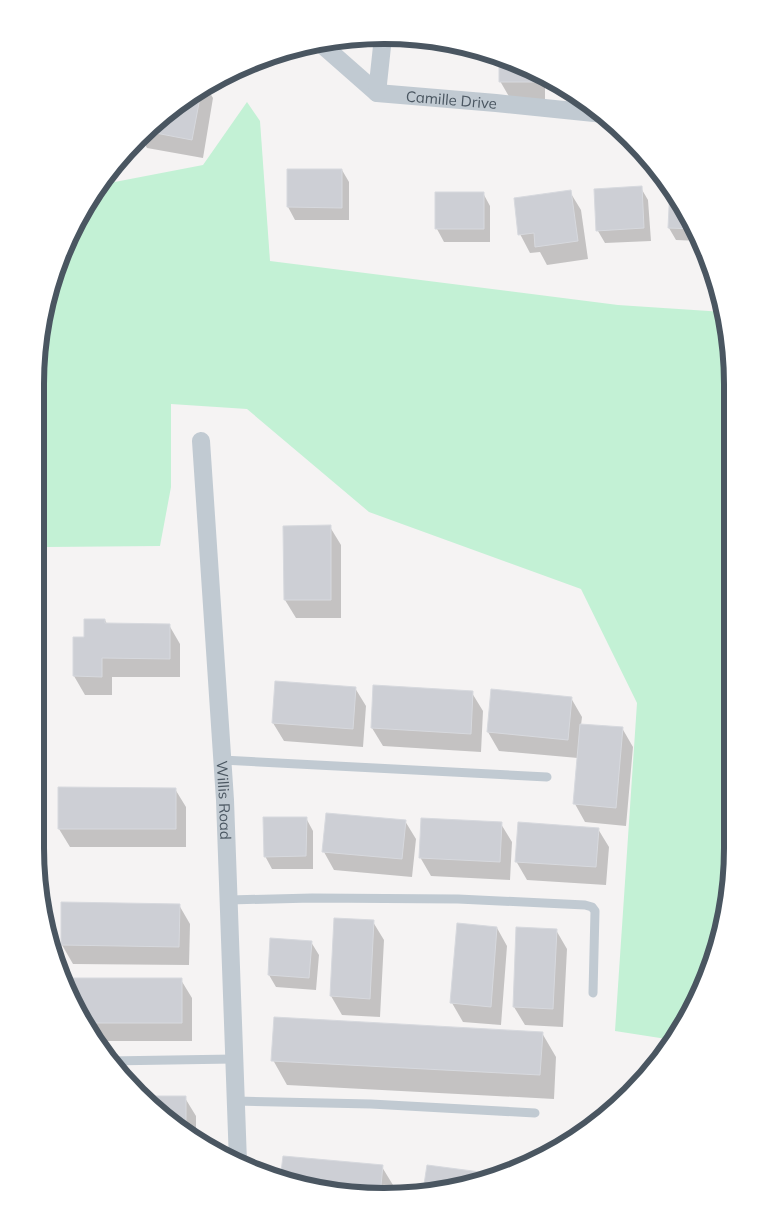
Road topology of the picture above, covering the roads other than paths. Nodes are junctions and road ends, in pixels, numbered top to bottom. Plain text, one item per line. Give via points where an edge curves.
1 (382, 44) edge
2 (327, 49) edge
3 (377, 93) junction
4 (589, 112) edge
5 (201, 440) dead end
6 (222, 760) junction
7 (547, 777) dead end
8 (229, 900) junction
9 (593, 993) dead end
10 (234, 1059) junction
11 (119, 1061) edge
12 (236, 1102) junction
13 (535, 1113) dead end
14 (238, 1155) edge

1 - 3 street
2 - 3 street
3 - 4 street, Camille Drive
5 - 6 street, Willis Road
6 - 7 lane
6 - 8 street, Willis Road
8 - 9 lane via 458,899 585,905 595,912
8 - 10 street, Willis Road
10 - 11 lane
10 - 12 street, Willis Road
12 - 13 lane via 371,1104
12 - 14 street, Willis Road

